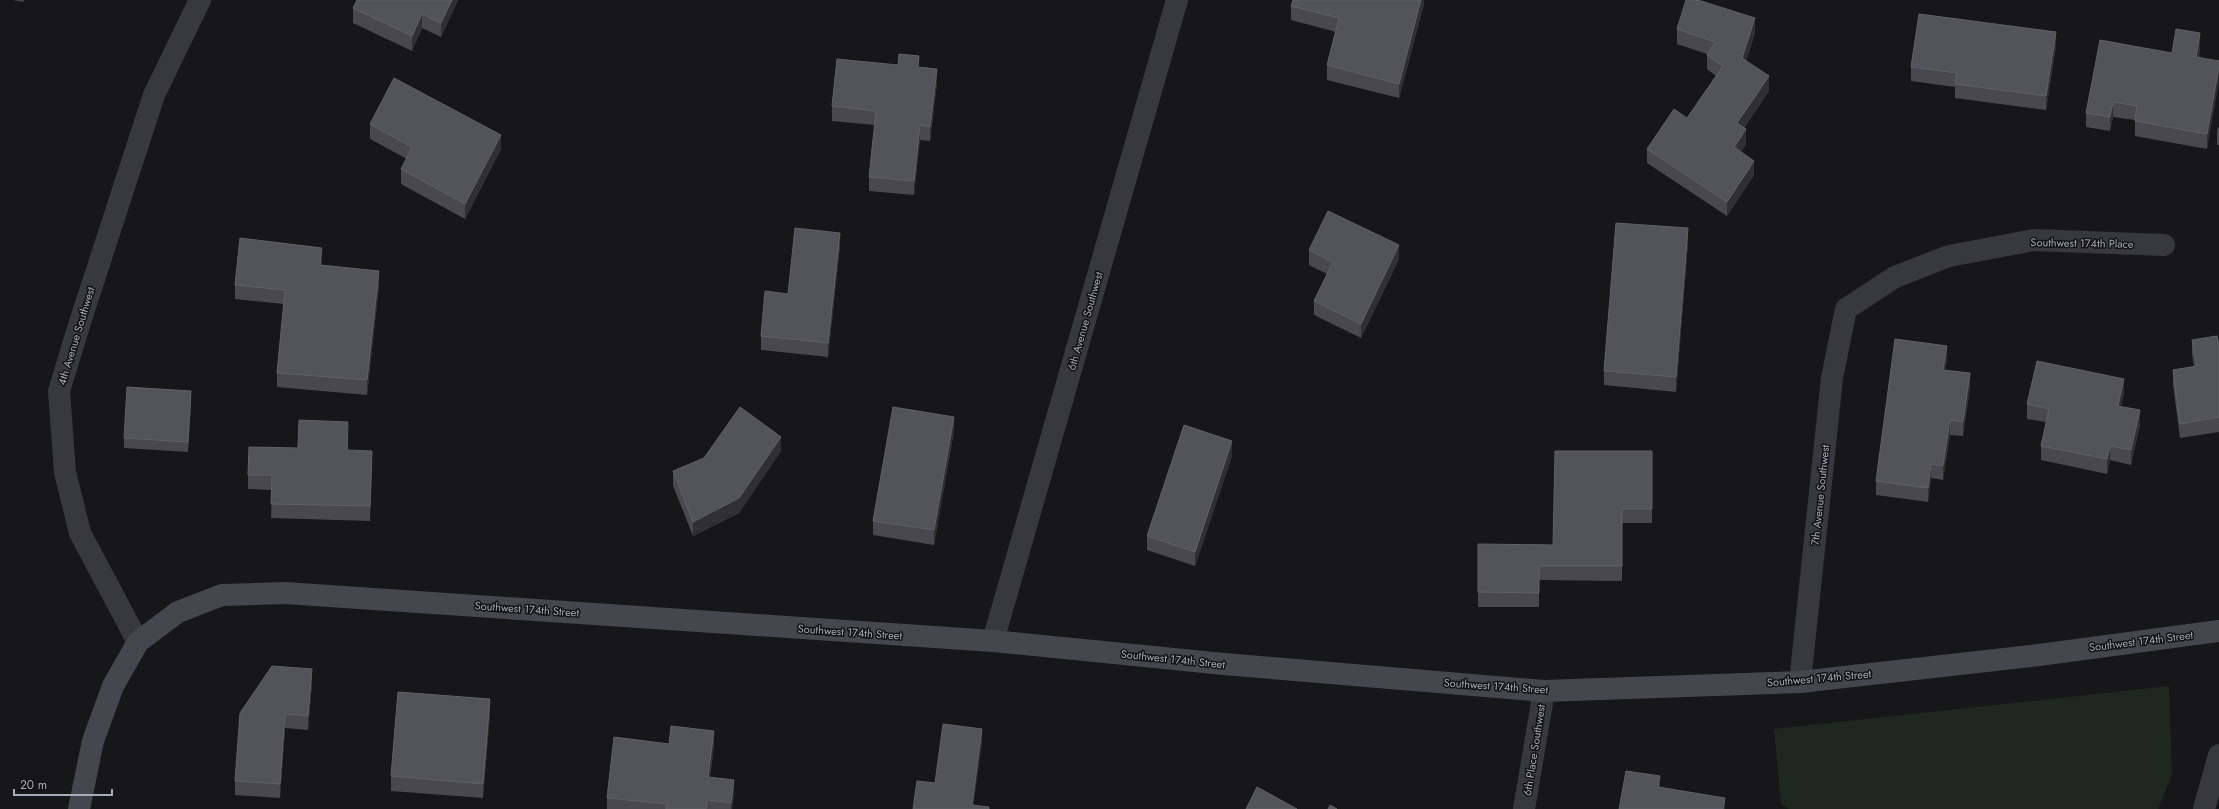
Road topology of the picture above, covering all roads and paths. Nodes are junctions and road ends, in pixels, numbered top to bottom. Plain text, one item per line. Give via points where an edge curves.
1 (200, 0) edge
2 (1177, 0) edge
3 (2164, 245) dead end
4 (1846, 309) joint
5 (2219, 631) edge
6 (993, 641) junction
7 (138, 642) junction
8 (1800, 682) junction
9 (1544, 691) junction
10 (2219, 755) edge
11 (79, 809) edge
12 (1524, 809) edge
13 (2204, 809) edge

1 - 7 street, 4th Avenue Southwest via 154,95 59,391 65,472 80,533
2 - 6 street, 6th Avenue Southwest
3 - 4 street, Southwest 174th Place via 2034,240 1949,256 1895,278
4 - 8 street, 7th Avenue Southwest via 1832,378
5 - 8 street, Southwest 174th Street via 2039,655
6 - 7 street, Southwest 174th Street via 285,593 222,595 178,612
6 - 9 street, Southwest 174th Street via 1232,665
7 - 11 street via 113,686 93,741
8 - 9 street, Southwest 174th Street
9 - 12 street, 6th Place Southwest
10 - 13 street

